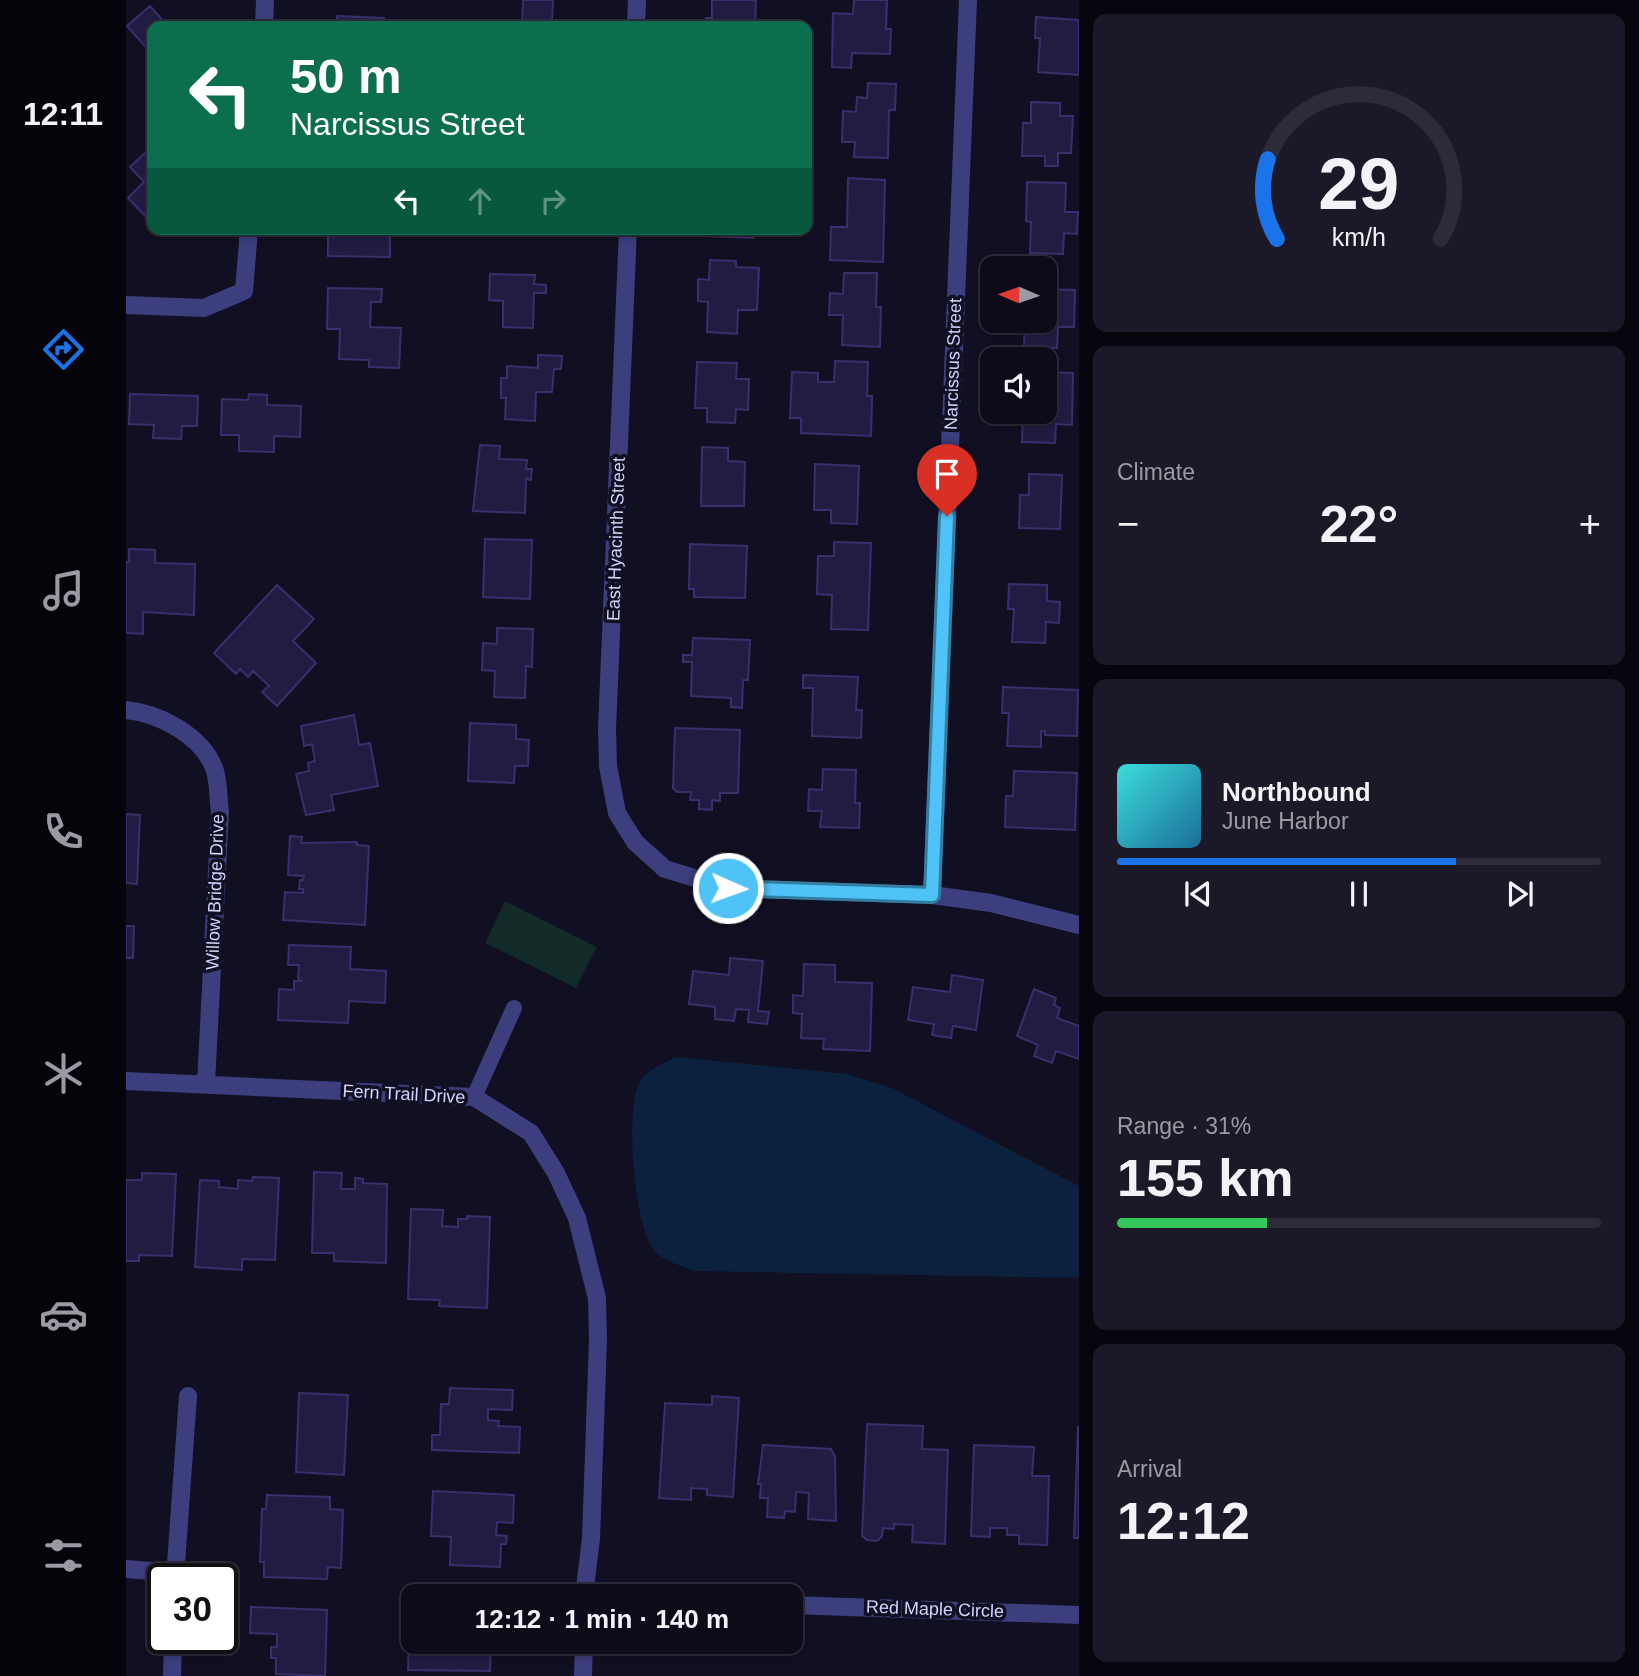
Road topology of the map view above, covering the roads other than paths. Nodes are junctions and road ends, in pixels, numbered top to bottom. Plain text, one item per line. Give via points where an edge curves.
1 (265, 0) edge
2 (637, 0) edge
3 (968, 0) edge
4 (264, 21) edge
5 (636, 21) edge
6 (249, 235) edge
7 (628, 235) edge
8 (126, 305) edge
9 (126, 710) edge
10 (932, 895) junction
11 (1079, 925) edge
12 (514, 1008) dead end
13 (126, 1081) edge
14 (206, 1084) junction
15 (474, 1097) junction
16 (188, 1396) dead end
17 (177, 1563) edge
18 (126, 1569) edge
19 (147, 1572) edge
20 (585, 1584) edge
21 (803, 1605) edge
22 (1079, 1615) edge
23 (173, 1654) edge
24 (584, 1654) edge
25 (172, 1676) edge
26 (583, 1676) edge

1 - 4 street
2 - 5 street
3 - 10 street, Narcissus Street
6 - 8 street via 244,291 204,308
7 - 10 street, East Hyacinth Street via 607,729 617,813 635,842 665,869 728,888
9 - 14 street, Willow Bridge Drive via 185,730 214,768 220,813
10 - 11 street, East Hyacinth Street via 991,903
12 - 15 lane
13 - 14 street, Fern Trail Drive
14 - 15 street, Fern Trail Drive
15 - 20 street, Fern Trail Drive via 531,1133 577,1218 590,1262 598,1340
16 - 17 street
18 - 19 street
21 - 22 street, Red Maple Circle
23 - 25 street
24 - 26 street

